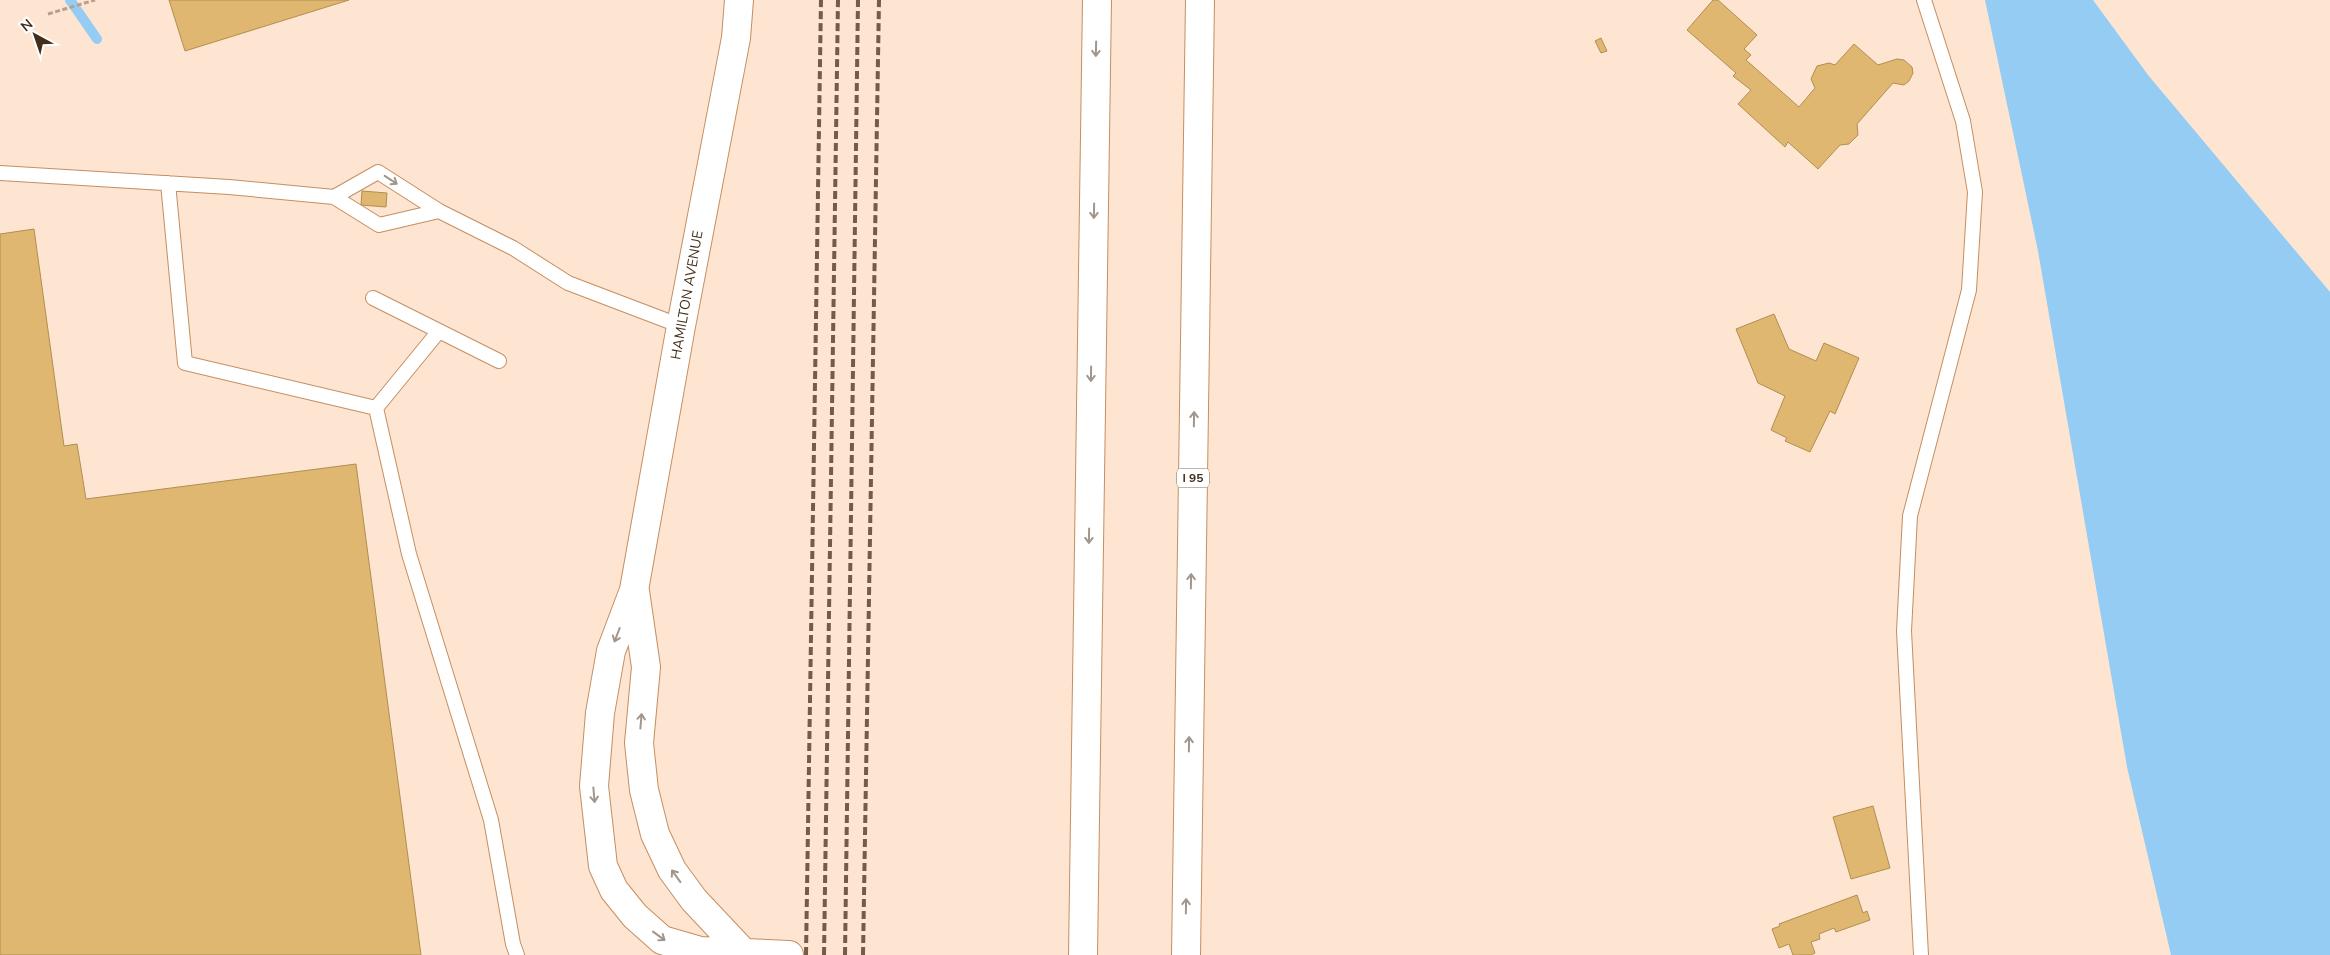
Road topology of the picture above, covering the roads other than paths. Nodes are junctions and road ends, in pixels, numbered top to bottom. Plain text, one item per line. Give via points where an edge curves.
1 (739, 0) edge
2 (1097, 0) edge
3 (1200, 0) edge
4 (1924, 0) edge
5 (0, 173) edge
6 (168, 183) junction
7 (334, 197) junction
8 (439, 211) junction
9 (373, 298) dead end
10 (681, 326) junction
11 (439, 331) junction
12 (499, 361) dead end
13 (376, 408) junction
14 (634, 590) junction
15 (1083, 948) edge
16 (743, 952) junction
17 (517, 955) edge
18 (789, 955) edge
19 (1186, 955) edge
20 (1921, 955) edge

1 - 10 main road, HAMILTON AVENUE via 736,38
2 -> 15 main road
19 -> 3 main road, I 95
4 - 20 lane via 1963,121 1976,192 1969,290 1910,516 1904,631
5 - 6 lane
6 - 7 lane
6 - 13 lane via 185,363
7 - 8 lane via 379,225
7 -> 8 lane via 378,172
8 - 10 lane via 513,248 568,284
9 - 11 lane
10 - 14 main road, HAMILTON AVENUE
11 - 12 lane
11 - 13 lane
13 - 17 lane via 409,554 491,820
16 -> 14 main road, HAMILTON AVENUE via 688,892 672,870 655,834 644,790 639,743 646,667
14 -> 16 main road, HAMILTON AVENUE via 611,651 600,713 594,786 603,866 614,890 635,916 662,940 700,951
16 - 18 main road, HAMILTON AVENUE

